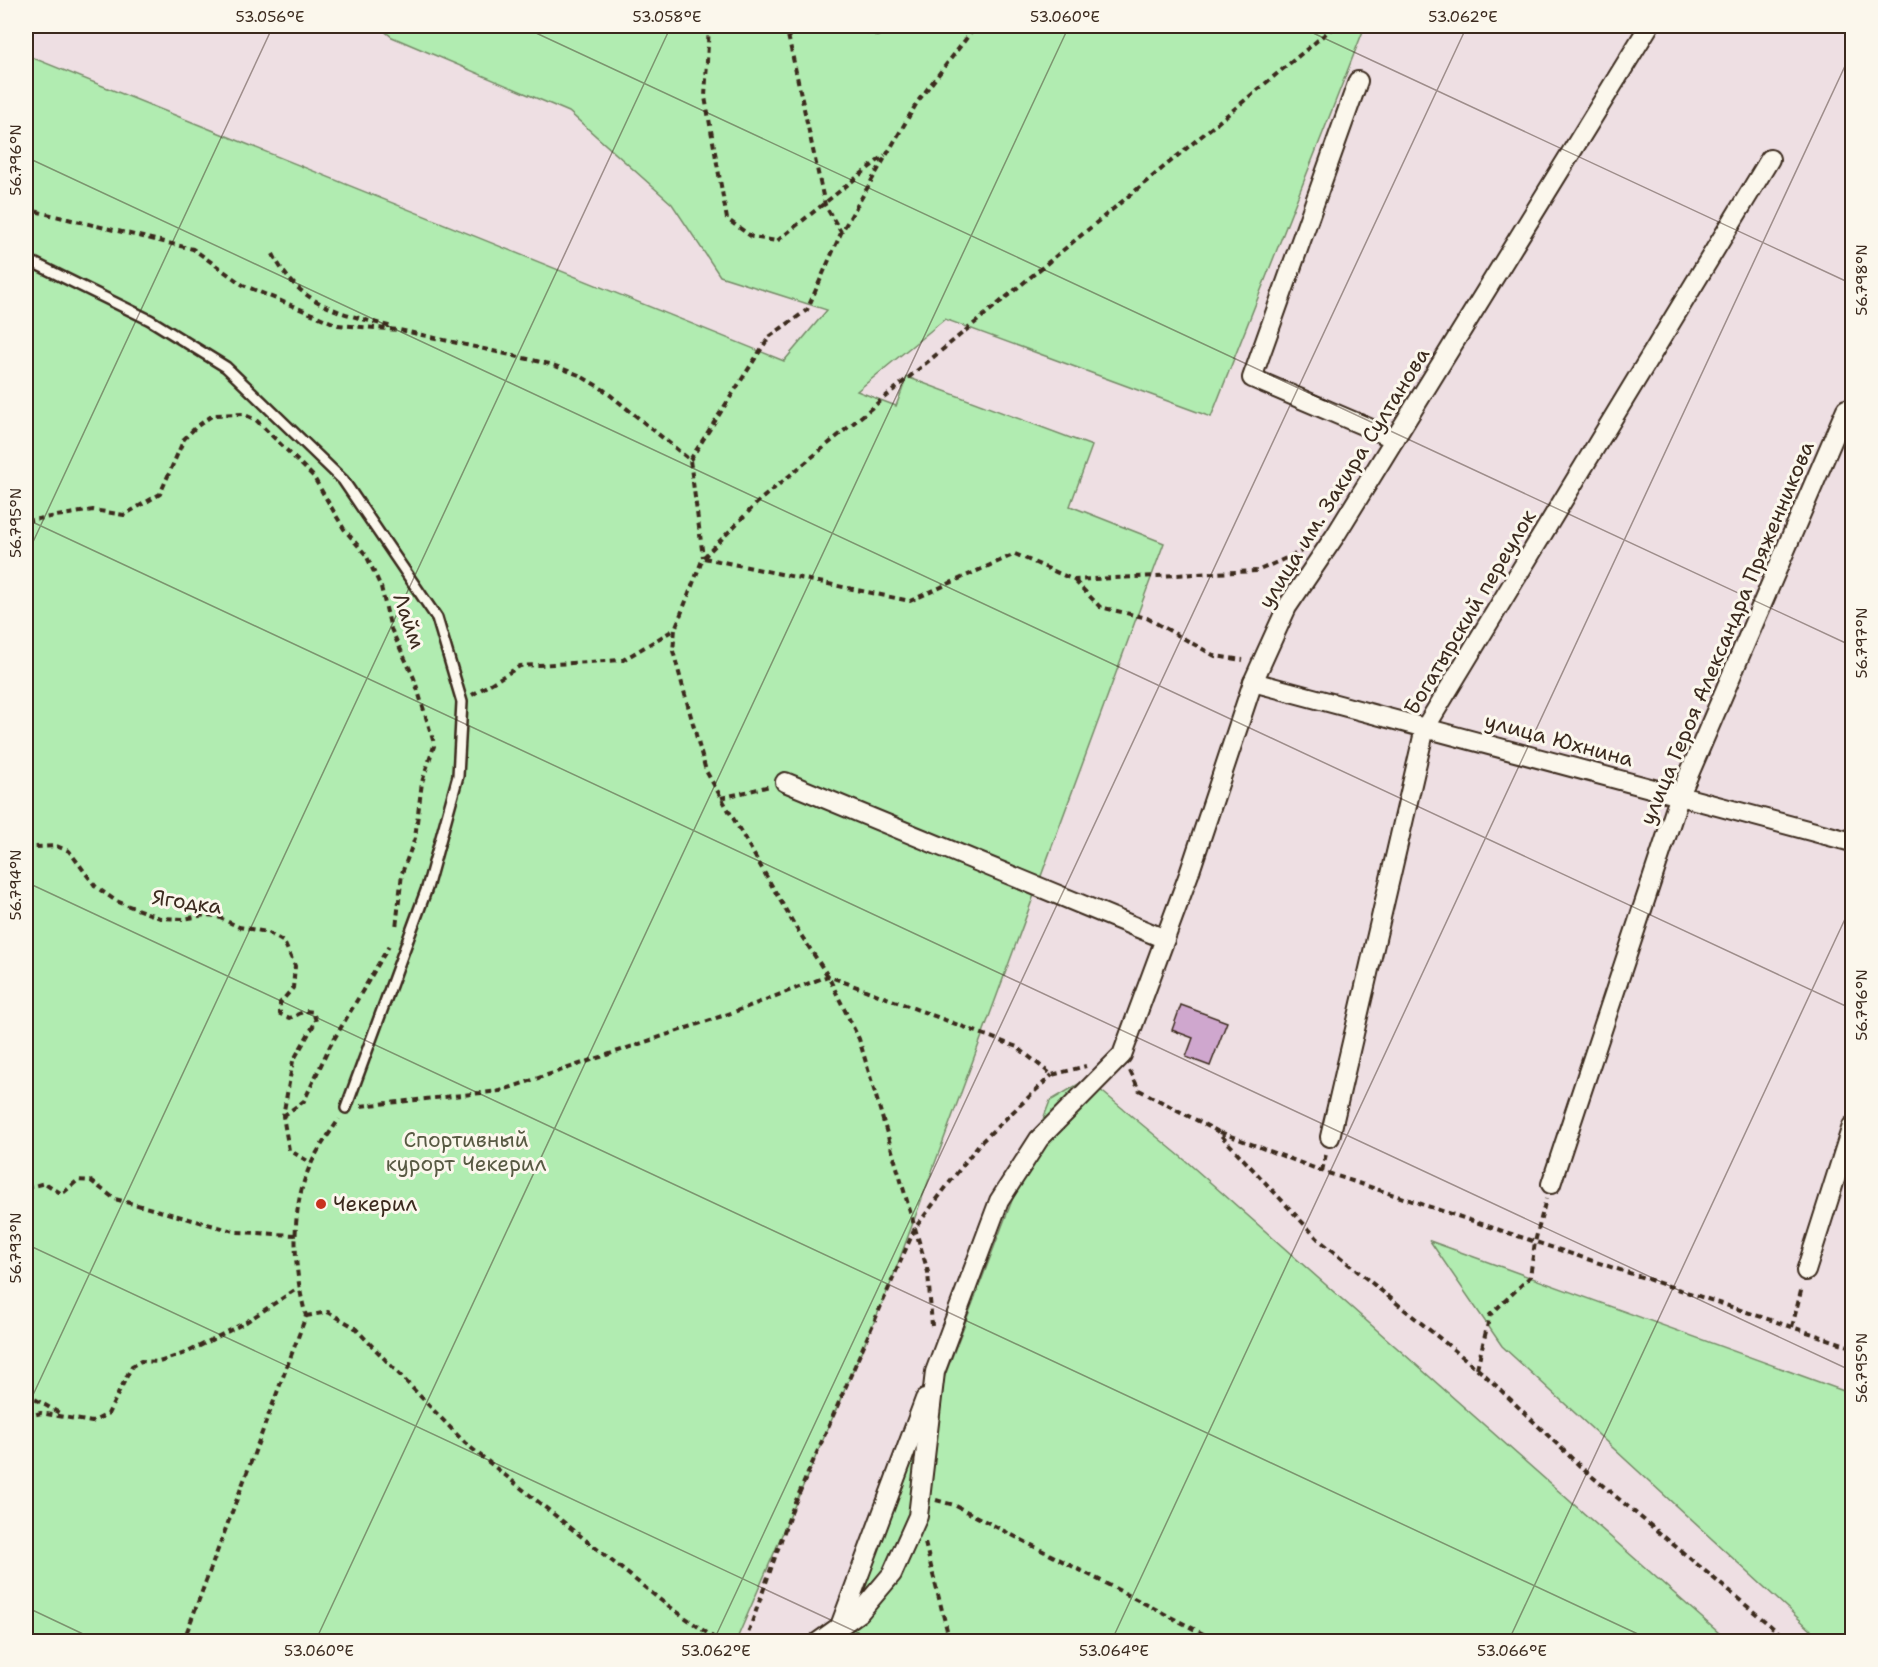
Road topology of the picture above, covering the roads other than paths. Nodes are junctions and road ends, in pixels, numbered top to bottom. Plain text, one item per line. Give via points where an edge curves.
1 (1649, 26) edge
2 (1358, 81) dead end
3 (1770, 159) dead end
4 (26, 259) edge
5 (1846, 409) dead end
6 (1395, 439) junction
7 (1253, 682) junction
8 (1425, 728) junction
9 (785, 782) road end
10 (1680, 795) junction
11 (1852, 842) edge
12 (1165, 939) junction
13 (346, 1108) road end
14 (1852, 1126) edge
15 (1330, 1137) dead end
16 (1551, 1184) road end
17 (1806, 1271) road end
18 (935, 1372) junction
19 (840, 1623) junction
20 (818, 1641) edge
21 (834, 1641) edge

1 - 6 street, улица им. Закира Султанова
2 - 6 street via 1252,378
3 - 8 street, Богатырский переулок
4 - 13 lane via 150,320 226,367 343,480 437,618 462,702 458,776 427,888
5 - 10 street, улица Героя Александра Пряженникова
6 - 7 street, улица им. Закира Султанова via 1287,607
7 - 8 street, улица Юхнина
7 - 12 street, улица им. Закира Султанова
8 - 10 street, улица Юхнина
8 - 15 street, Богатырский переулок
9 - 12 street
10 - 11 street, улица Юхнина
10 - 16 street, улица Героя Александра Пряженникова
12 - 18 street, улица им. Закира Султанова via 1122,1055 1039,1139 999,1201
14 - 17 street
18 - 19 street
18 - 19 street via 918,1516 891,1574 860,1612
19 - 20 street
19 - 21 street

